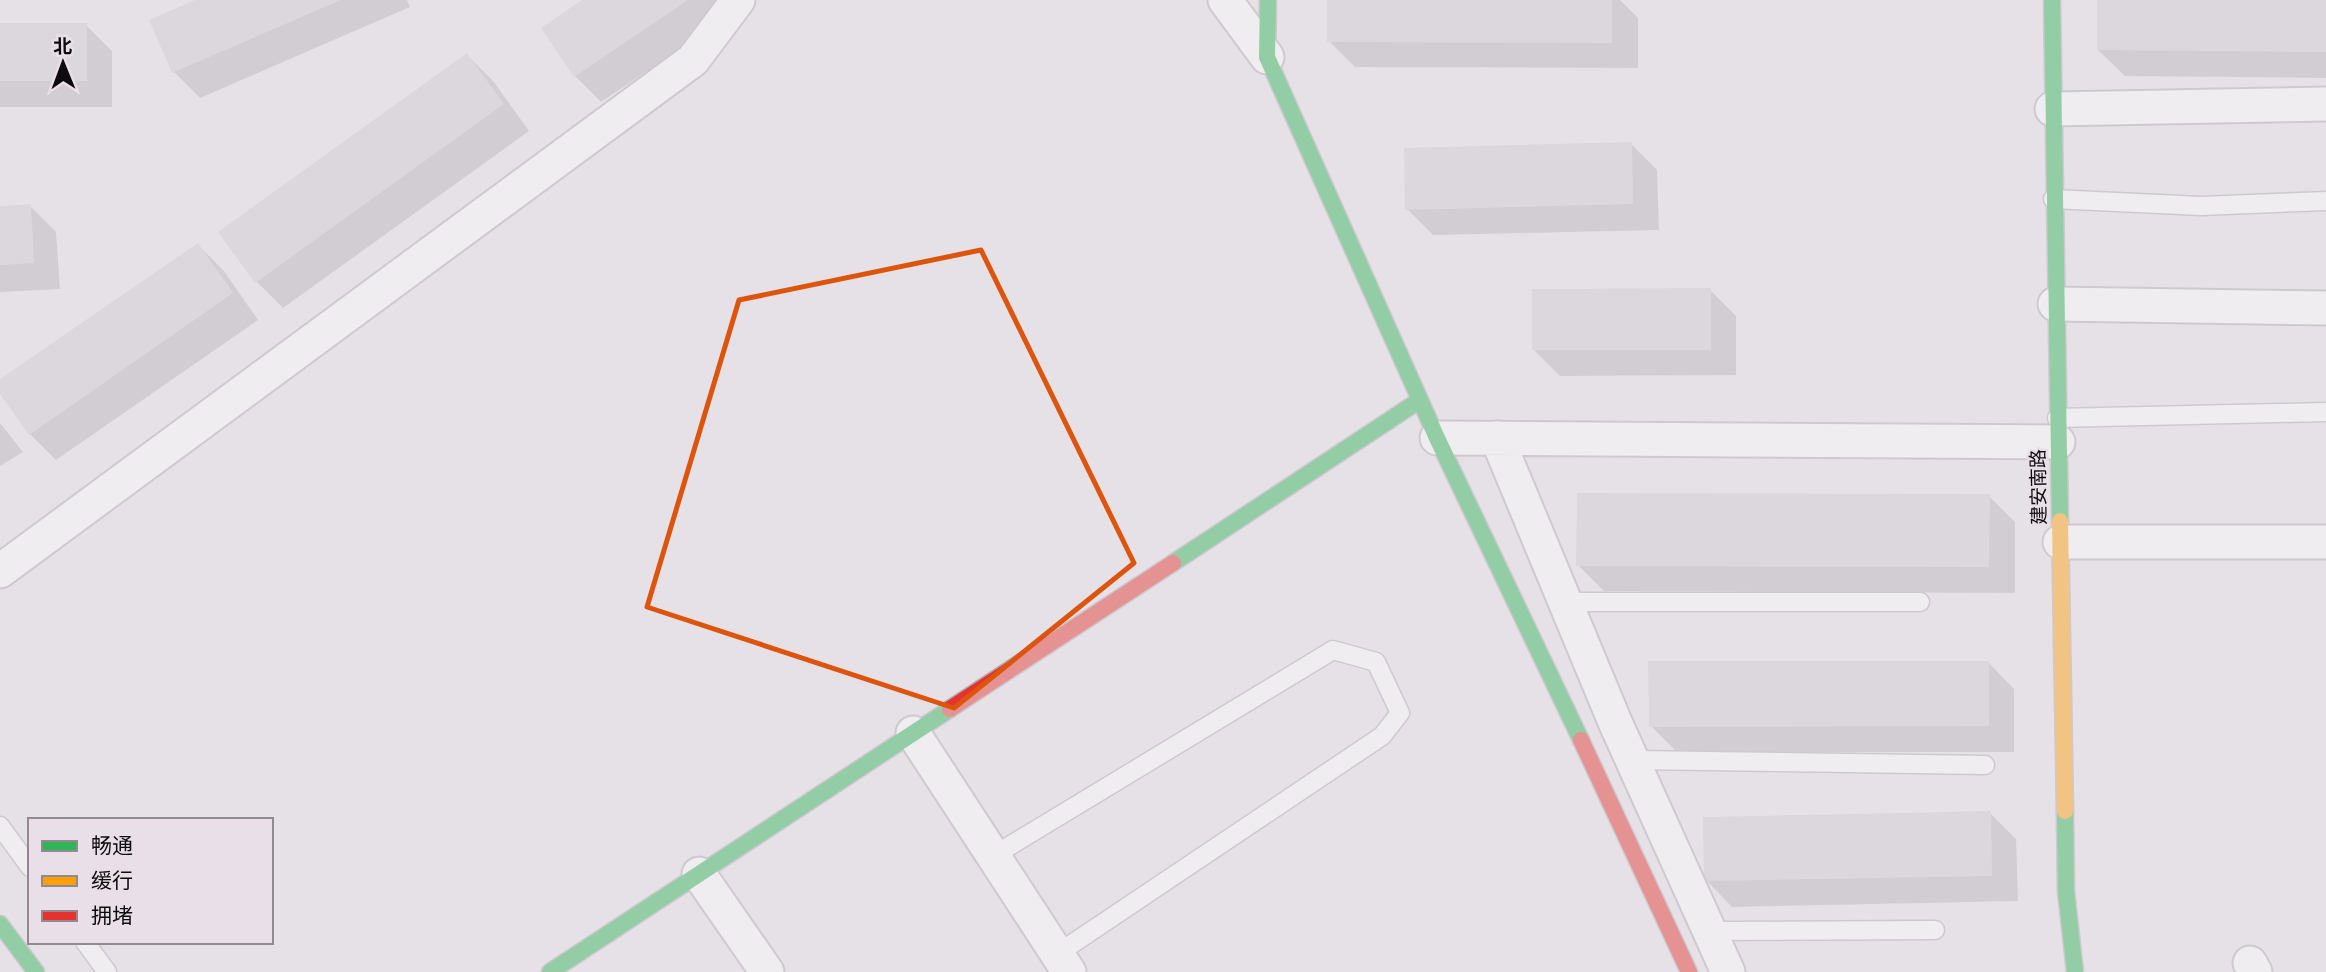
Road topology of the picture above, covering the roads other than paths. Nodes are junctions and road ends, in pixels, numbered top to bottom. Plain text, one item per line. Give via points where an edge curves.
1 (1225, 0) edge
2 (1268, 0) edge
3 (2052, 0) edge
4 (739, 5) edge
5 (1267, 57) junction
6 (2326, 104) edge
7 (2052, 109) junction
8 (2053, 199) junction
9 (2326, 201) edge
10 (2055, 304) junction
11 (2326, 308) edge
12 (1420, 400) junction
13 (2326, 412) edge
14 (2057, 430) junction
15 (1437, 438) junction
16 (1497, 438) junction
17 (2060, 542) junction
18 (2326, 542) edge
19 (0, 571) edge
20 (1565, 602) junction
21 (1920, 602) dead end
22 (913, 733) junction
23 (1632, 760) junction
24 (1985, 765) dead end
25 (0, 826) edge
26 (993, 856) junction
27 (28, 864) edge
28 (699, 874) junction
29 (0, 924) edge
30 (1935, 930) dead end
31 (1710, 931) junction
32 (86, 944) edge
33 (1063, 963) edge
34 (36, 972) edge
35 (107, 972) edge
36 (550, 972) edge
37 (767, 972) edge
38 (1689, 972) edge
39 (1728, 972) edge
40 (2076, 972) edge

1 - 5 street
2 - 5 main road
3 - 7 main road, 建安南路
4 - 19 street via 693,60
5 - 12 main road
6 - 7 street
7 - 8 main road, 建安南路
8 - 9 lane via 2201,206
8 - 10 main road, 建安南路
10 - 11 street
10 - 14 main road, 建安南路
12 - 15 main road
12 - 22 main road
13 - 14 lane
14 - 16 street
14 - 17 main road, 建安南路
15 - 16 street
15 - 38 main road
16 - 20 street
17 - 18 street
17 - 40 main road, 建安南路 via 2066,891
20 - 21 lane
20 - 23 street
22 - 26 street
22 - 28 main road
23 - 24 lane
23 - 31 street
25 - 27 lane
26 - 33 street
26 - 33 lane via 1333,650 1376,662 1400,713 1382,736
28 - 36 main road
28 - 37 street
29 - 34 main road
30 - 31 lane
31 - 39 street
32 - 35 lane

